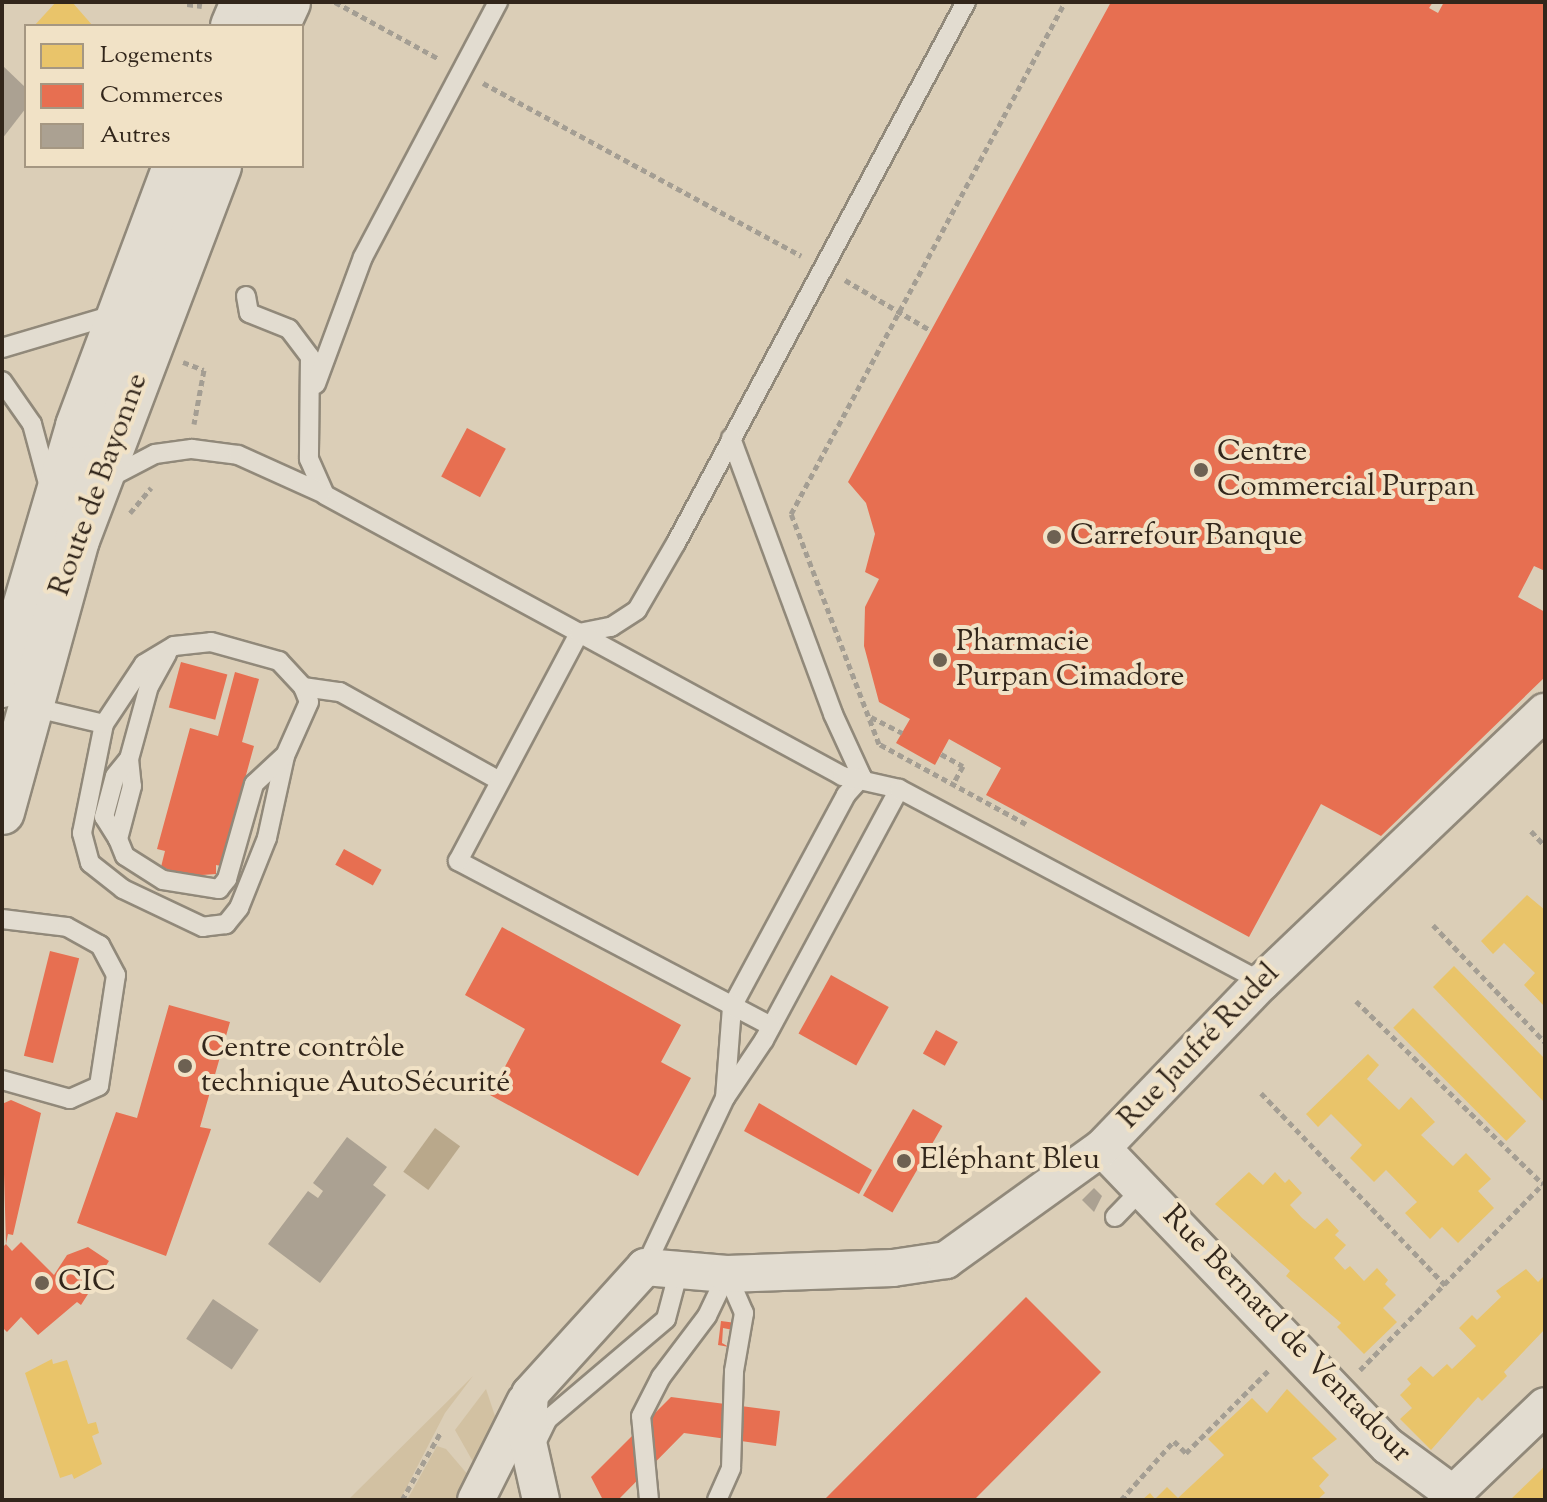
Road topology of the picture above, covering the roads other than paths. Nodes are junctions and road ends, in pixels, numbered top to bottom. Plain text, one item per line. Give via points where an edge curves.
1 (243, 2) edge
2 (288, 2) edge
3 (498, 2) edge
4 (966, 2) edge
5 (234, 24) edge
6 (278, 24) edge
7 (174, 168) edge
8 (218, 168) edge
9 (246, 296) dead end
10 (117, 314) junction
11 (2, 348) edge
12 (2, 381) edge
13 (308, 413) junction
14 (731, 438) junction
15 (97, 484) junction
16 (325, 495) junction
17 (53, 501) junction
18 (579, 633) junction
19 (7, 636) edge
20 (174, 646) junction
21 (303, 687) junction
22 (11, 697) edge
23 (1545, 712) edge
24 (104, 724) junction
25 (285, 756) junction
26 (862, 777) junction
27 (500, 781) junction
28 (899, 789) junction
29 (2, 812) edge
30 (2, 919) edge
31 (1262, 982) junction
32 (732, 1007) junction
33 (771, 1026) junction
34 (2, 1080) edge
35 (725, 1098) junction
36 (1102, 1148) junction
37 (1143, 1188) junction
38 (1115, 1217) dead end
39 (662, 1269) junction
40 (727, 1274) junction
41 (530, 1394) junction
42 (1545, 1406) edge
43 (537, 1483) edge
44 (476, 1500) edge
45 (649, 1500) edge
46 (717, 1500) edge

1 - 5 street
2 - 6 street
3 - 13 lane via 363,257 330,337
4 - 14 lane
7 - 10 street, Route de Bayonne
8 - 15 street, Route de Bayonne
9 - 13 lane via 249,313 289,329 304,345 310,357
10 - 11 lane
10 - 17 street, Route de Bayonne
12 - 17 lane via 32,424
13 - 16 lane via 309,459
14 - 18 lane via 637,610 611,627
14 - 26 lane via 833,714
15 - 16 lane via 155,454 192,449 238,455 295,476
15 - 22 street, Route de Bayonne
16 - 18 lane
17 - 19 street, Route de Bayonne
18 - 26 lane via 842,776
18 - 27 lane
19 - 22 street, Route de Bayonne
20 - 21 lane via 211,642 260,653 279,661
20 - 24 lane via 144,664
20 - 25 lane via 149,686 129,759 115,776 104,817 125,856 143,871 206,891 219,889 227,879 254,784
21 - 25 lane via 309,702
21 - 27 lane via 340,692
22 - 24 lane
22 - 29 street, Route de Bayonne
23 - 31 street, Rue Jaufré Rudel
24 - 25 lane via 82,833 90,863 123,889 203,927 226,924 239,908 267,838
26 - 28 lane
26 - 32 lane via 846,795
27 - 32 lane via 458,861
28 - 31 lane
28 - 33 lane
30 - 34 lane via 67,927 100,945 116,975 99,1086 70,1099
31 - 36 street, Rue Jaufré Rudel
32 - 33 lane
32 - 35 lane
33 - 35 lane
35 - 39 lane
36 - 37 street, Rue Bernard de Ventadour
36 - 40 street, Rue Jaufré Rudel via 946,1260 893,1268
37 - 38 lane
37 - 42 street, Rue Bernard de Ventadour via 1388,1446 1453,1494
39 - 40 street, Rue Jaufré Rudel
39 - 41 street
39 - 43 lane via 666,1319 547,1420 537,1439
40 - 45 lane via 707,1316 661,1377 641,1416
40 - 46 lane via 744,1313 734,1371 731,1468
41 - 43 street via 527,1438
41 - 44 street

